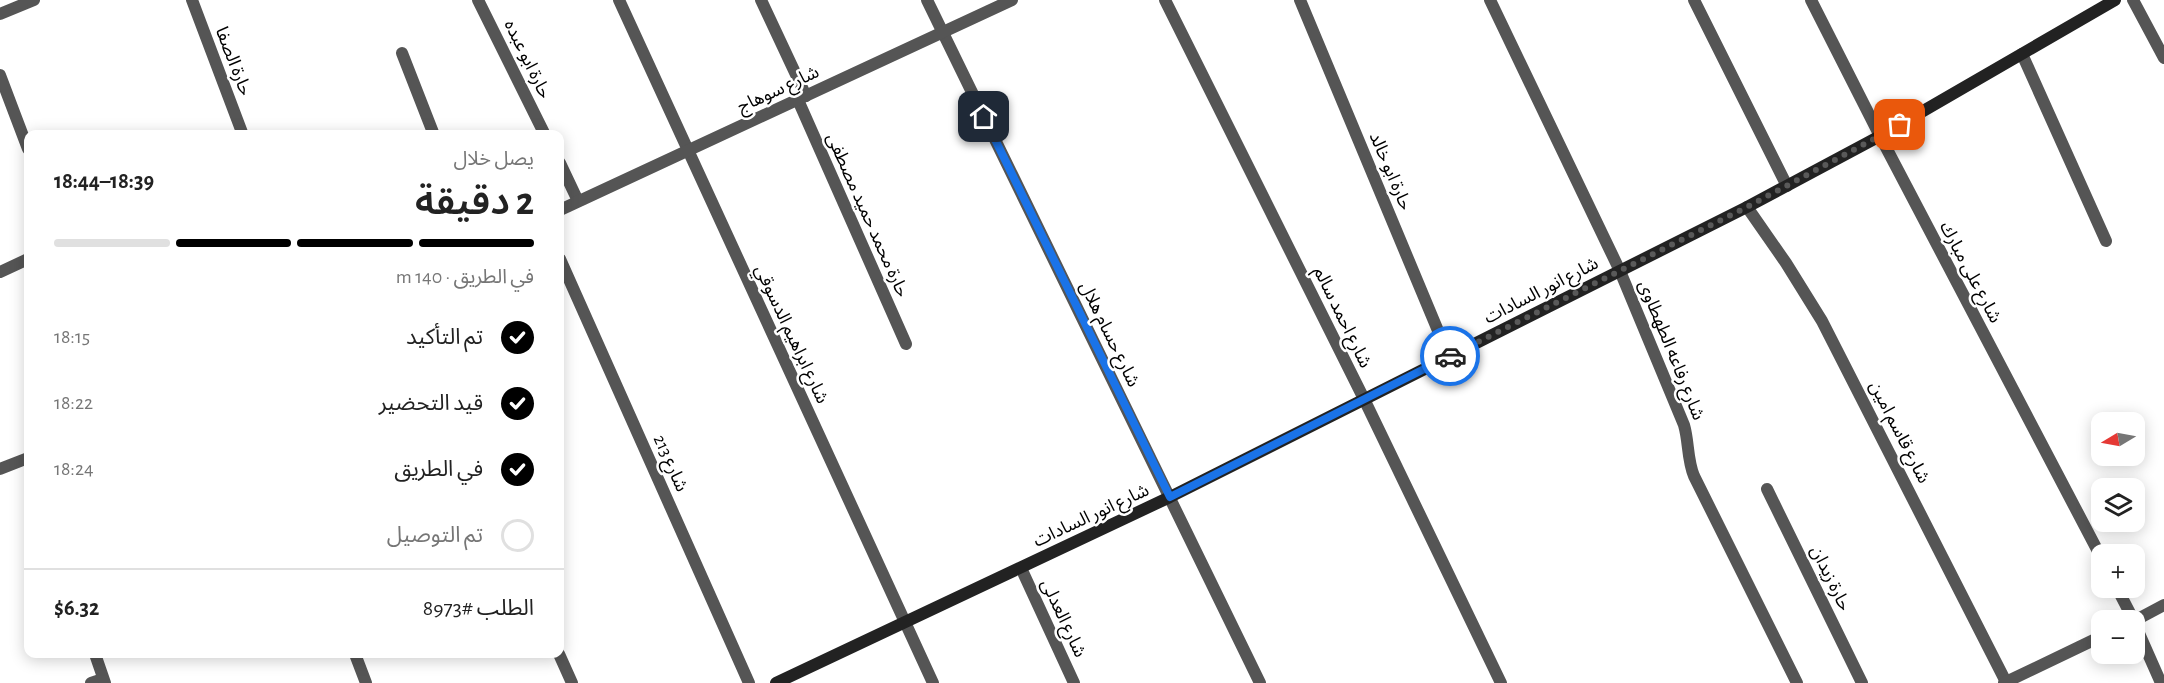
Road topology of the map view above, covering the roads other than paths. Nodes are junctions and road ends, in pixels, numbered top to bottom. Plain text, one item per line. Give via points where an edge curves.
1 (192, 0) edge
2 (478, 0) edge
3 (619, 0) edge
4 (761, 0) edge
5 (927, 0) edge
6 (1012, 0) edge
7 (1166, 0) edge
8 (1300, 0) edge
9 (1490, 0) edge
10 (1694, 0) edge
11 (1811, 0) edge
12 (2115, 0) edge
13 (2133, 0) edge
14 (27, 1) edge
15 (0, 14) edge
16 (943, 32) junction
17 (402, 53) dead end
18 (2022, 54) junction
19 (2164, 58) edge
20 (0, 75) edge
21 (802, 98) junction
22 (241, 130) edge
23 (432, 130) edge
24 (543, 130) edge
25 (1880, 136) junction
26 (24, 138) edge
27 (688, 151) junction
28 (564, 171) edge
29 (1787, 186) junction
30 (578, 201) junction
31 (1747, 207) junction
32 (564, 208) edge
33 (2106, 241) dead end
34 (24, 261) edge
35 (564, 268) edge
36 (1620, 271) junction
37 (0, 272) edge
38 (906, 344) dead end
39 (1449, 357) junction
40 (1364, 399) junction
41 (24, 461) edge
42 (0, 469) edge
43 (1767, 489) dead end
44 (1170, 497) junction
45 (2094, 544) edge
46 (1021, 568) junction
47 (2164, 605) edge
48 (2145, 615) edge
49 (904, 622) junction
50 (2091, 641) edge
51 (2145, 646) edge
52 (96, 658) edge
53 (357, 658) edge
54 (561, 658) edge
55 (100, 682) edge
56 (2005, 682) edge
57 (366, 683) edge
58 (572, 683) edge
59 (749, 683) edge
60 (776, 683) edge
61 (933, 683) edge
62 (1074, 683) edge
63 (1260, 683) edge
64 (1501, 683) edge
65 (1797, 683) edge
66 (1862, 683) edge
67 (2161, 683) edge

1 - 22 street, حارة الصفا
2 - 24 street, حارة ابو عبده
3 - 27 street, شارع ابراهيم الدسوقي
4 - 21 street, حارة محمد حميد مصطفى
5 - 16 street, شارع حسام هلال
6 - 16 street, شارع سوهاج
7 - 40 street, شارع احمد سالم
8 - 39 street, حارة ابو خالد
9 - 36 street, شارع رفاعه الطهطاوى
10 - 29 street
11 - 25 street, شارع على مبارك
12 - 18 street, شارع انور السادات
13 - 19 street
14 - 15 street
16 - 21 street, شارع سوهاج
16 - 44 street, شارع حسام هلال
17 - 23 street
18 - 25 street, شارع انور السادات
18 - 33 street
20 - 26 street
21 - 27 street, شارع سوهاج
21 - 38 street, حارة محمد حميد مصطفى
25 - 29 street, شارع انور السادات
25 - 45 street, شارع على مبارك
27 - 30 street, شارع سوهاج
27 - 49 street, شارع ابراهيم الدسوقي
28 - 30 street
29 - 31 street, شارع انور السادات
30 - 32 street, شارع سوهاج
31 - 36 street, شارع انور السادات
31 - 56 street, شارع قاسم امين via 1822,321
34 - 37 street
35 - 59 street, شارع 213
36 - 39 street, شارع انور السادات
36 - 65 street, شارع رفاعه الطهطاوى via 1684,425 1690,467
39 - 40 street, شارع انور السادات
40 - 44 street, شارع انور السادات
40 - 64 street, شارع احمد سالم
41 - 42 street
43 - 66 street, حارة زيدان
44 - 46 street, شارع انور السادات
44 - 63 street, شارع حسام هلال
46 - 49 street, شارع انور السادات
46 - 62 street, شارع العدلى
47 - 48 street
49 - 60 street, شارع انور السادات
49 - 61 street, شارع ابراهيم الدسوقي
50 - 56 street
51 - 67 street
52 - 55 street
53 - 57 street
54 - 58 street

